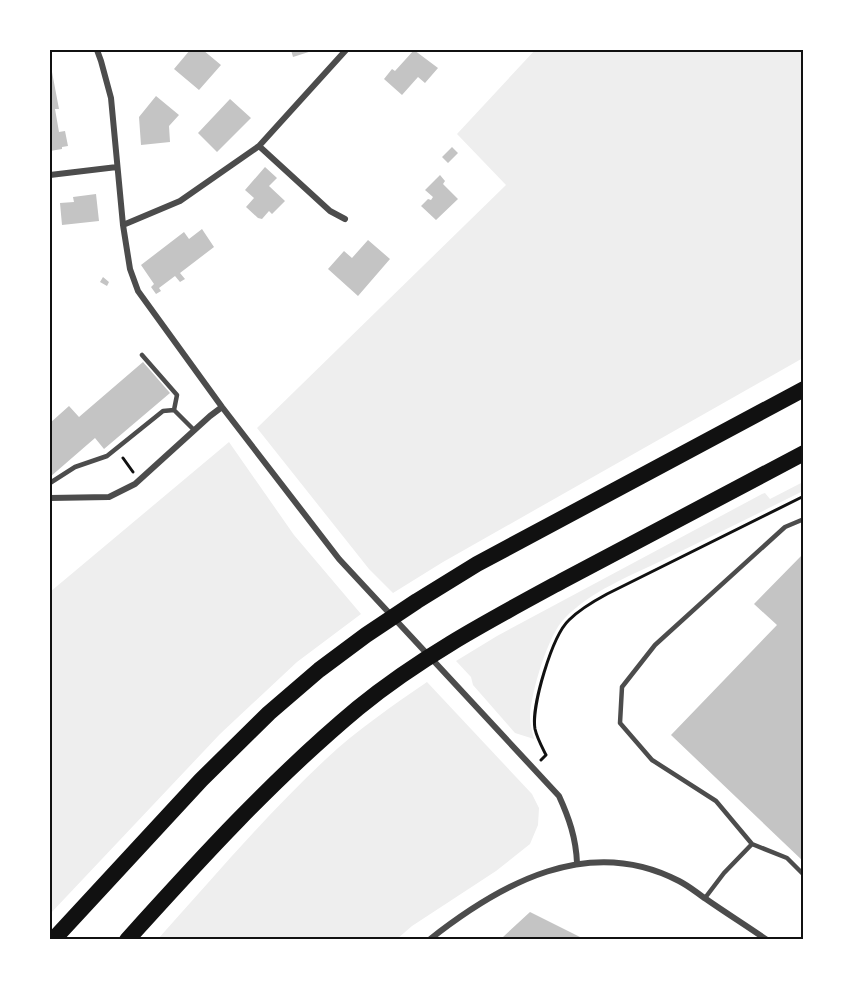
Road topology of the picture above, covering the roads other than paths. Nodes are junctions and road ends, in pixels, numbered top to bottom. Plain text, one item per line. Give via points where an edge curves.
1 (96, 50) edge
2 (346, 50) edge
3 (259, 146) junction
4 (117, 167) junction
5 (50, 175) edge
6 (345, 219) dead end
7 (123, 225) junction
8 (142, 355) dead end
9 (804, 389) edge
10 (222, 407) junction
11 (174, 410) junction
12 (194, 430) junction
13 (804, 453) edge
14 (50, 483) edge
15 (50, 498) edge
16 (804, 519) edge
17 (752, 844) junction
18 (578, 863) junction
19 (804, 875) edge
20 (705, 898) junction
21 (53, 939) edge
22 (127, 939) edge
23 (429, 939) edge
24 (767, 939) edge

1 - 4 street via 111,98
2 - 3 street
3 - 6 street via 330,211
3 - 7 street via 180,201
4 - 5 street
4 - 7 street
7 - 10 street via 138,291
8 - 11 lane via 177,395
9 - 21 highway via 477,564 366,635 269,713
10 - 12 street
10 - 18 street via 339,559 559,796 570,819
11 - 12 lane
11 - 14 lane via 163,411 107,456 75,467
12 - 15 street via 140,480 109,497
13 - 22 highway via 485,623 404,675 359,708 298,762
16 - 17 lane via 785,527 664,637 622,687 620,723 652,760 716,801
17 - 19 lane via 787,858
17 - 20 lane
18 - 20 street via 619,863 646,868 680,881
18 - 23 street via 533,875 498,892
20 - 24 street

